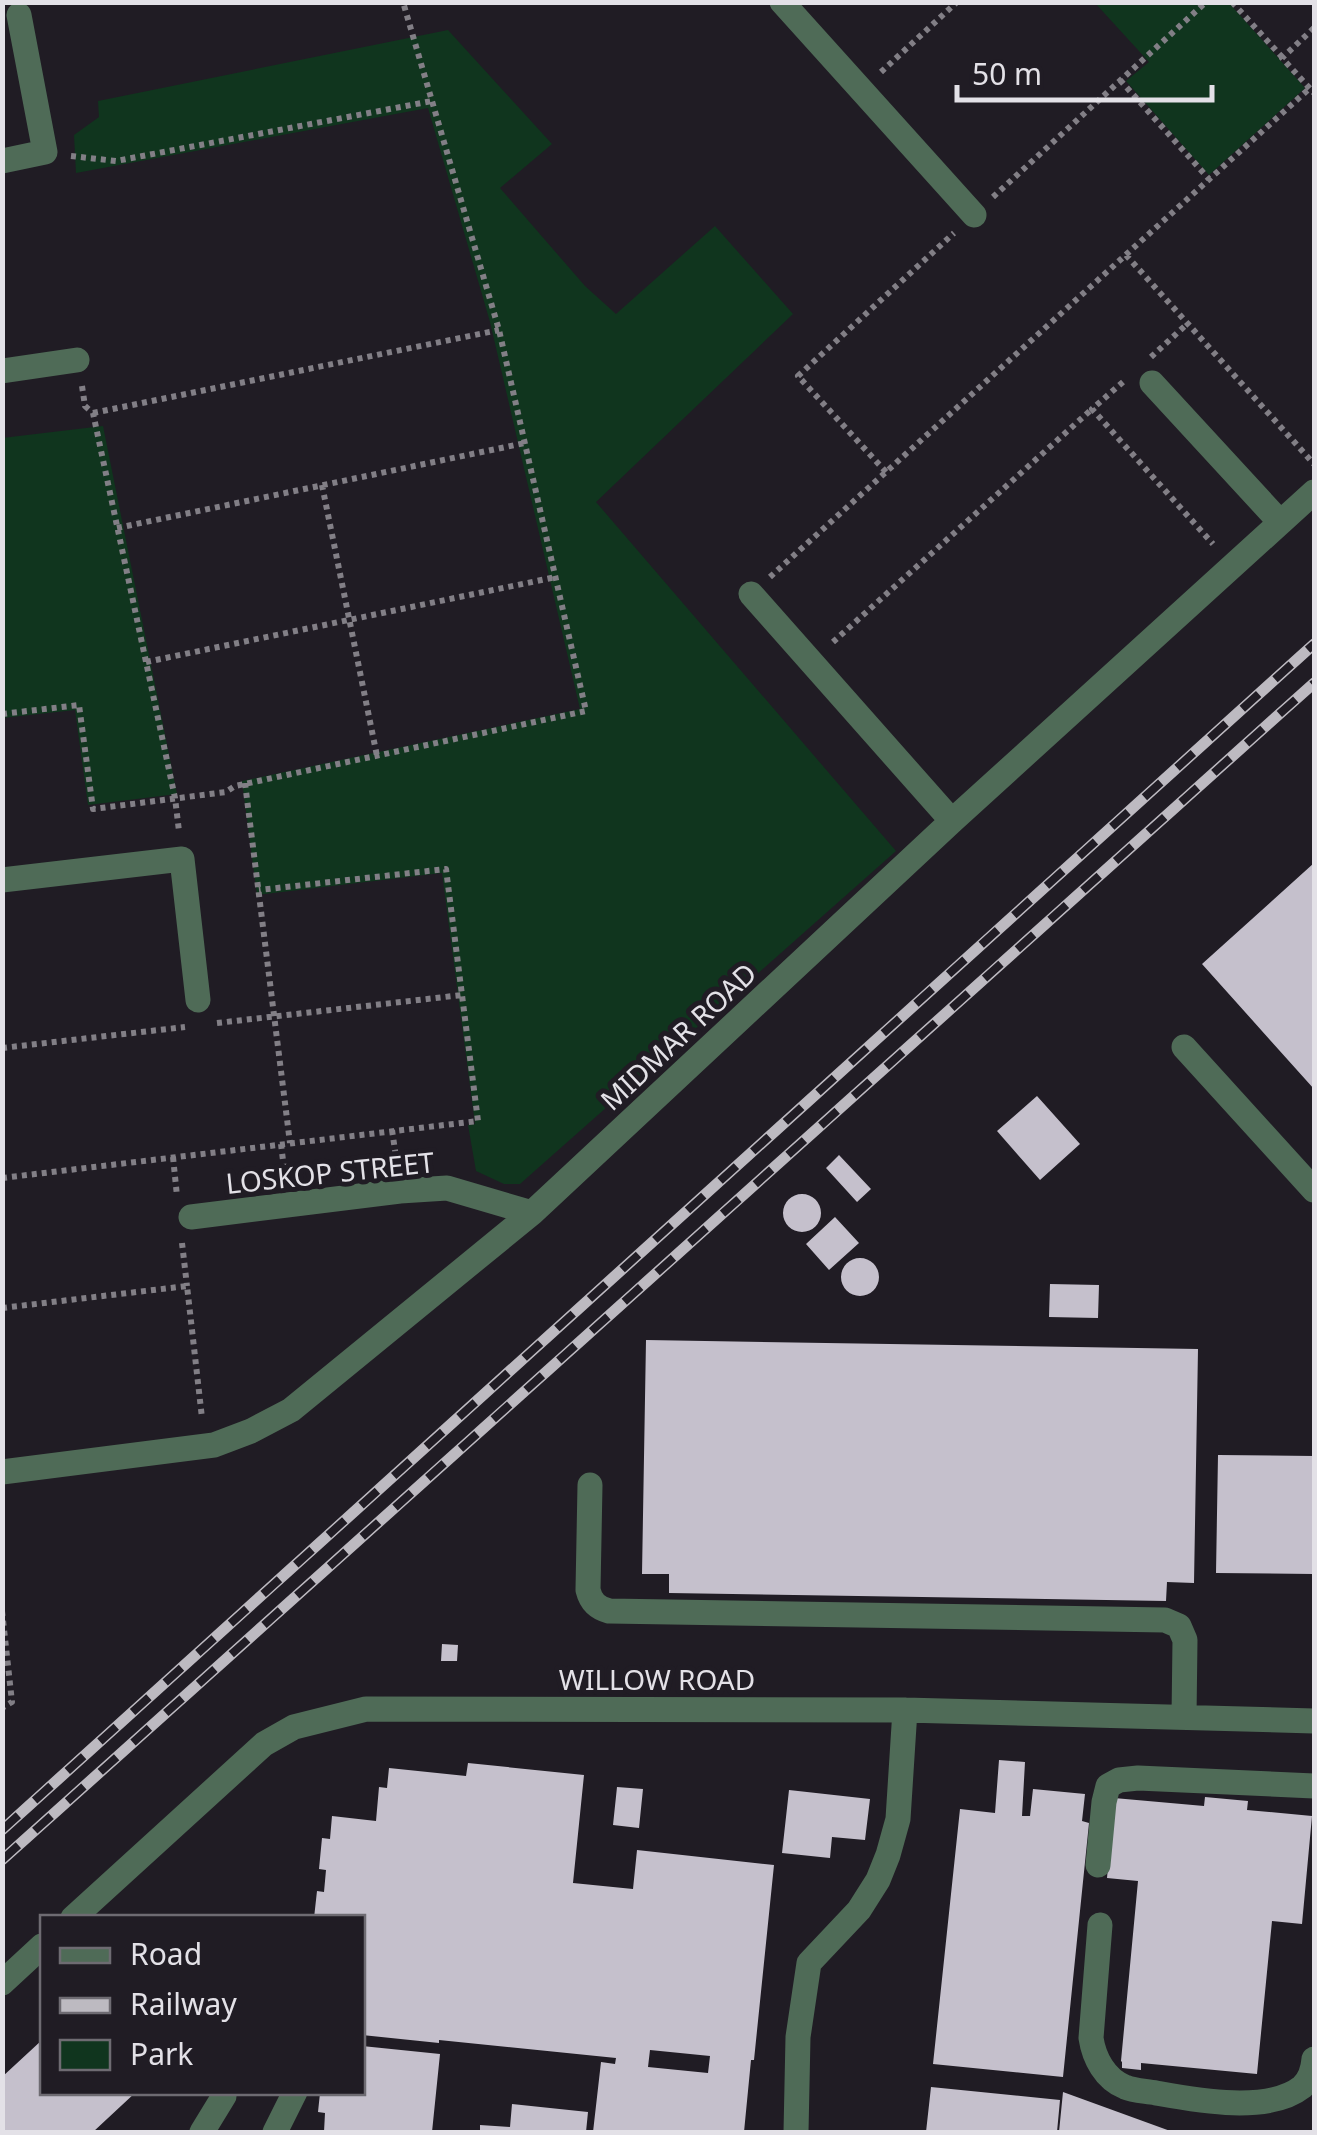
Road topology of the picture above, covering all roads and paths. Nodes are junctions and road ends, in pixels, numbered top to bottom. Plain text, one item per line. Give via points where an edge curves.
1 (403, 2) edge
2 (782, 2) edge
3 (958, 2) edge
4 (1206, 2) edge
5 (1232, 2) edge
6 (19, 15) dead end
7 (1314, 28) edge
8 (1282, 58) junction
9 (1120, 80) junction
10 (861, 90) junction
11 (1312, 91) edge
12 (432, 101) junction
13 (45, 152) junction
14 (2, 161) edge
15 (1209, 179) junction
16 (974, 215) junction
17 (1126, 255) junction
18 (1187, 324) junction
19 (499, 330) junction
20 (77, 360) joint
21 (2, 370) edge
22 (1139, 376) junction
23 (1092, 409) junction
24 (93, 412) junction
25 (525, 443) junction
26 (1314, 464) edge
27 (886, 472) junction
28 (322, 485) junction
29 (1314, 492) edge
30 (1280, 522) junction
31 (117, 528) junction
32 (1232, 565) junction
33 (556, 577) junction
34 (751, 594) joint
35 (349, 620) junction
36 (146, 662) junction
37 (811, 662) junction
38 (2, 714) edge
39 (377, 756) junction
40 (246, 783) junction
41 (175, 798) junction
42 (952, 822) junction
43 (182, 860) junction
44 (2, 880) edge
45 (259, 890) junction
46 (462, 994) junction
47 (198, 1000) dead end
48 (275, 1016) junction
49 (2, 1048) edge
50 (1184, 1048) dead end
51 (290, 1143) junction
52 (2, 1178) edge
53 (1314, 1190) edge
54 (532, 1213) junction
55 (191, 1217) dead end
56 (2, 1308) edge
57 (205, 1446) junction
58 (2, 1472) edge
59 (590, 1485) dead end
60 (2, 1612) edge
61 (2, 1708) edge
62 (904, 1710) junction
63 (1184, 1718) junction
64 (1314, 1721) edge
65 (1314, 1786) edge
66 (1098, 1865) dead end
67 (76, 1915) edge
68 (1100, 1925) dead end
69 (40, 1948) edge
70 (2, 1983) edge
71 (1314, 2060) edge
72 (293, 2095) edge
73 (224, 2096) dead end
74 (202, 2132) edge
75 (274, 2132) edge
76 (796, 2132) edge

1 - 12 path
2 - 10 street
3 - 10 path
4 - 9 path
5 - 8 path
6 - 13 street
7 - 8 path
8 - 11 path
9 - 15 path
9 - 16 path
10 - 16 street
11 - 15 path
12 - 13 path via 116,161
12 - 19 path
13 - 14 street
15 - 17 path
16 - 27 path via 798,376
17 - 18 path
17 - 27 path
18 - 22 path
18 - 26 path
19 - 24 path
19 - 25 path
20 - 21 street
20 - 24 path
22 - 23 path
22 - 30 street
23 - 32 path
23 - 37 path
24 - 31 path
25 - 28 path
25 - 33 path
27 - 34 path
28 - 31 path
28 - 35 path
29 - 30 street, MIDMAR ROAD
30 - 32 street, MIDMAR ROAD
31 - 36 path
32 - 42 street, MIDMAR ROAD
33 - 35 path
33 - 39 path via 586,711
34 - 37 street
35 - 36 path
35 - 39 path
36 - 41 path
37 - 42 street
38 - 41 path via 79,705 93,809
39 - 40 path
40 - 41 path
40 - 45 path
41 - 43 path
42 - 54 street, MIDMAR ROAD
43 - 44 street
43 - 47 street
45 - 46 path via 446,868
45 - 48 path
46 - 48 path
46 - 51 path via 478,1121
48 - 49 path
48 - 51 path
50 - 53 street
51 - 52 path
54 - 55 street, LOSKOP STREET via 447,1188
54 - 57 street, MIDMAR ROAD via 292,1410
56 - 57 path via 187,1286
57 - 58 street, MIDMAR ROAD
59 - 63 street via 588,1590 601,1609 1164,1620 1179,1626 1185,1640
60 - 61 path via 12,1702
62 - 63 street, WILLOW ROAD
62 - 67 street, WILLOW ROAD via 405,1708 326,1717 264,1744
62 - 76 street via 898,1818 888,1856 859,1910 809,1963 798,2037
63 - 64 street, WILLOW ROAD
65 - 66 street via 1119,1780 1108,1786
68 - 71 street via 1091,2038 1102,2068 1124,2087 1204,2102 1261,2101 1303,2086
69 - 70 street
72 - 75 street
73 - 74 street

